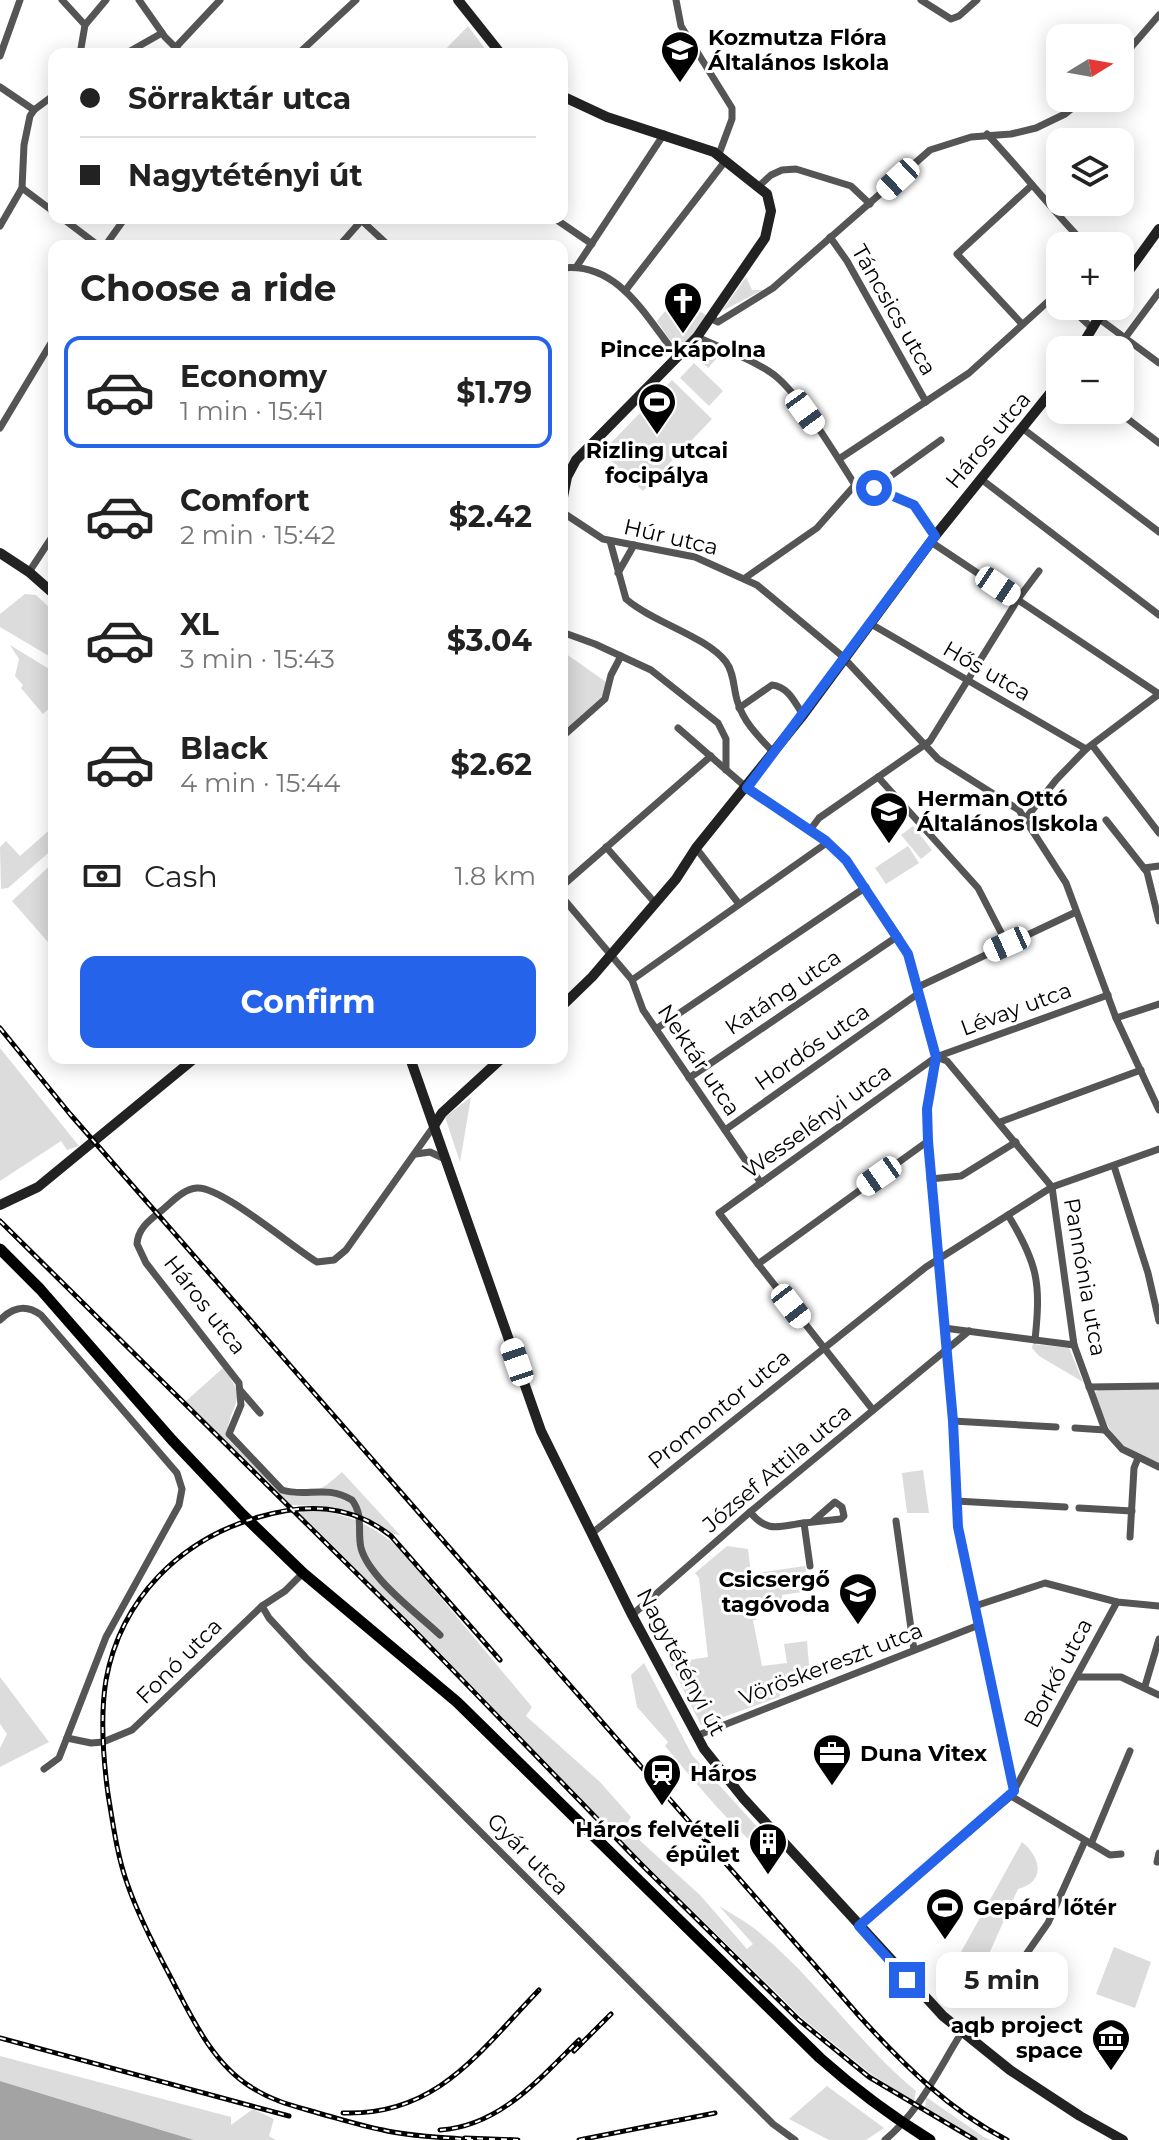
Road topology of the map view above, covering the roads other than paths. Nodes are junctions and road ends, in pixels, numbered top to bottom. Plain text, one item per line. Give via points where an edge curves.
1 (20, 0) edge
2 (62, 0) edge
3 (106, 0) edge
4 (139, 0) edge
5 (220, 0) edge
6 (356, 0) edge
7 (458, 0) edge
8 (676, 0) edge
9 (921, 0) edge
10 (977, 0) edge
11 (1159, 15) edge
12 (85, 25) junction
13 (162, 33) junction
14 (1134, 44) edge
15 (81, 48) edge
16 (136, 48) edge
17 (175, 48) joint
18 (304, 48) edge
19 (496, 48) edge
20 (0, 56) edge
21 (0, 87) edge
22 (568, 99) edge
23 (48, 100) edge
24 (34, 110) junction
25 (1068, 112) edge
26 (664, 134) junction
27 (987, 134) junction
28 (722, 157) junction
29 (1032, 185) junction
30 (759, 186) junction
31 (22, 188) junction
32 (870, 204) junction
33 (48, 208) edge
34 (71, 224) edge
35 (120, 224) edge
36 (356, 224) edge
37 (365, 224) edge
38 (563, 224) edge
39 (0, 226) edge
40 (1159, 229) edge
41 (1074, 232) edge
42 (830, 237) junction
43 (93, 240) edge
44 (107, 240) edge
45 (344, 240) edge
46 (383, 240) edge
47 (592, 244) junction
48 (1134, 262) edge
49 (577, 266) junction
50 (568, 267) edge
51 (625, 291) junction
52 (1159, 292) edge
53 (1046, 303) edge
54 (712, 319) junction
55 (1083, 320) edge
56 (1097, 320) edge
57 (1101, 320) edge
58 (1022, 324) junction
59 (1092, 328) junction
60 (1087, 336) edge
61 (1122, 336) edge
62 (1126, 336) edge
63 (697, 337) junction
64 (1134, 345) edge
65 (48, 348) edge
66 (678, 357) junction
67 (1159, 363) edge
68 (1046, 398) edge
69 (926, 402) junction
70 (1134, 424) edge
71 (0, 428) edge
72 (1022, 428) junction
73 (941, 440) dead end
74 (1159, 443) edge
75 (839, 459) junction
76 (568, 475) edge
77 (981, 479) junction
78 (855, 485) junction
79 (874, 488) junction
80 (568, 516) edge
81 (1159, 532) edge
82 (933, 539) junction
83 (610, 541) junction
84 (48, 543) edge
85 (634, 545) junction
86 (0, 553) edge
87 (1039, 571) dead end
88 (29, 572) junction
89 (618, 573) junction
90 (745, 578) junction
91 (48, 589) edge
92 (1018, 599) junction
93 (1159, 615) edge
94 (871, 624) junction
95 (568, 634) edge
96 (621, 656) junction
97 (845, 660) junction
98 (966, 680) junction
99 (1159, 694) edge
100 (739, 708) junction
101 (803, 715) junction
102 (678, 728) dead end
103 (568, 732) edge
104 (924, 746) junction
105 (1089, 747) junction
106 (774, 753) junction
107 (711, 756) junction
108 (726, 770) junction
109 (878, 777) junction
110 (747, 788) junction
111 (1026, 818) junction
112 (1106, 820) dead end
113 (810, 830) junction
114 (1159, 833) edge
115 (828, 842) junction
116 (606, 847) junction
117 (696, 848) junction
118 (1159, 866) edge
119 (1144, 868) junction
120 (568, 881) edge
121 (866, 887) junction
122 (568, 904) edge
123 (656, 904) junction
124 (739, 904) junction
125 (1076, 912) junction
126 (1159, 921) edge
127 (898, 936) junction
128 (1007, 944) junction
129 (612, 955) junction
130 (632, 980) junction
131 (918, 990) junction
132 (1108, 995) junction
133 (568, 998) edge
134 (1159, 1004) edge
135 (1116, 1018) junction
136 (656, 1029) junction
137 (936, 1057) junction
138 (188, 1064) edge
139 (412, 1064) edge
140 (495, 1064) edge
141 (1141, 1070) junction
142 (689, 1078) junction
143 (1159, 1110) edge
144 (1000, 1122) junction
145 (435, 1124) junction
146 (725, 1130) junction
147 (928, 1141) junction
148 (1016, 1142) junction
149 (1159, 1149) edge
150 (416, 1154) junction
151 (447, 1160) junction
152 (1114, 1166) junction
153 (930, 1179) junction
154 (761, 1183) junction
155 (1052, 1187) junction
156 (0, 1205) edge
157 (1008, 1215) junction
158 (0, 1249) edge
159 (938, 1260) junction
160 (756, 1262) junction
161 (0, 1320) edge
162 (1159, 1321) edge
163 (944, 1328) junction
164 (969, 1331) junction
165 (1035, 1340) junction
166 (1074, 1345) junction
167 (824, 1348) junction
168 (946, 1350) junction
169 (1159, 1386) edge
170 (1089, 1387) junction
171 (241, 1391) junction
172 (873, 1410) junction
173 (260, 1413) dead end
174 (953, 1421) junction
175 (1056, 1427) dead end
176 (1075, 1428) dead end
177 (1105, 1430) junction
178 (1138, 1458) junction
179 (1159, 1467) edge
180 (956, 1501) junction
181 (1065, 1507) dead end
182 (1079, 1508) dead end
183 (1132, 1511) junction
184 (750, 1512) junction
185 (896, 1521) dead end
186 (591, 1534) junction
187 (1130, 1537) dead end
188 (810, 1566) dead end
189 (303, 1573) junction
190 (1117, 1602) junction
191 (262, 1606) junction
192 (975, 1606) junction
193 (1159, 1606) edge
194 (632, 1615) junction
195 (979, 1625) junction
196 (440, 1635) dead end
197 (1159, 1639) edge
198 (914, 1650) junction
199 (1077, 1677) junction
200 (1145, 1686) junction
201 (1159, 1695) edge
202 (696, 1736) junction
203 (67, 1738) junction
204 (1130, 1751) dead end
205 (44, 1769) dead end
206 (1013, 1794) junction
207 (1088, 1843) junction
208 (1159, 1853) edge
209 (1121, 1854) dead end
210 (1157, 1862) dead end
211 (859, 1926) junction
212 (1052, 1979) dead end
213 (962, 2032) junction
214 (795, 2140) edge
215 (885, 2140) edge
216 (930, 2140) edge
217 (1123, 2140) edge

1 - 20 street
2 - 12 street
3 - 12 street
4 - 13 street
5 - 17 street
6 - 18 street
7 - 19 street
8 - 28 street via 681,26 732,108
9 - 10 street via 954,19
11 - 14 street
12 - 15 street
13 - 16 street
13 - 17 street
21 - 24 street
22 - 26 street
23 - 24 street
24 - 31 street via 25,134
25 - 27 street via 1036,128
26 - 28 street
26 - 47 street
27 - 29 street
27 - 32 street via 930,150
28 - 30 street
28 - 51 street
29 - 41 street
29 - 58 street via 957,254
30 - 32 street via 771,175 796,169 851,186
30 - 54 street via 770,202 768,229
31 - 33 street
31 - 39 street
32 - 42 street
34 - 43 street
35 - 44 street
36 - 45 street
37 - 46 street
38 - 47 street
40 - 48 street
42 - 54 street via 758,298 718,322
42 - 69 street, Táncsics utca
47 - 49 street
49 - 50 street
49 - 51 street via 601,273
51 - 66 street
52 - 62 street
53 - 58 street
54 - 63 street
55 - 59 street
56 - 59 street
57 - 61 street
58 - 69 street via 969,373
59 - 60 street
63 - 66 street
63 - 75 street via 780,380
64 - 67 street
65 - 71 street
66 - 76 street via 576,460
68 - 72 street, Háros utca
69 - 75 street
70 - 74 street
72 - 77 street, Háros utca
72 - 81 street
73 - 79 street
75 - 78 street
77 - 82 street, Háros utca
77 - 93 street
78 - 79 street
78 - 90 street via 817,528
79 - 82 street via 914,505
80 - 83 street, Húr utca
82 - 92 street
82 - 94 street, Háros utca
83 - 85 street, Húr utca
83 - 89 street
84 - 88 street
85 - 89 street
85 - 90 street, Húr utca via 695,557
86 - 88 street
87 - 92 street
88 - 91 street
89 - 100 street via 630,603 725,660
90 - 97 street, Húr utca
92 - 98 street
92 - 99 street
94 - 97 street, Háros utca
94 - 98 street, Hős utca
95 - 96 street
96 - 103 street via 605,699
96 - 108 street via 651,670 718,723 726,739
97 - 101 street, Háros utca
97 - 104 street, Húr utca
98 - 104 street
98 - 105 street, Hős utca
99 - 105 street
100 - 101 street via 777,685
100 - 106 street
101 - 106 street, Háros utca
102 - 107 street
104 - 109 street
104 - 111 street, Húr utca
105 - 111 street
105 - 114 street
106 - 110 street, Háros utca
107 - 108 street
107 - 116 street
108 - 110 street
109 - 113 street
109 - 128 street via 973,881
110 - 113 street
110 - 117 street, Háros utca
111 - 125 street, Húr utca via 1066,883
112 - 119 street
113 - 115 street
115 - 121 street
115 - 124 street
116 - 120 street
116 - 123 street
117 - 123 street, Háros utca
117 - 124 street
118 - 119 street
119 - 126 street
121 - 127 street
121 - 136 street
122 - 129 street, Nektár utca
123 - 129 street, Háros utca
124 - 130 street
125 - 128 street, Hordós utca
125 - 132 street, Húr utca
127 - 131 street
127 - 142 street, Katáng utca
128 - 131 street, Hordós utca
129 - 130 street, Nektár utca
129 - 133 street, Háros utca
130 - 136 street, Nektár utca
131 - 137 street
131 - 146 street, Hordós utca
132 - 135 street, Húr utca
132 - 137 street, Lévay utca
134 - 135 street
135 - 141 street, Húr utca
136 - 142 street, Nektár utca
137 - 144 street, Pannónia utca via 947,1061
137 - 147 street via 927,1109
137 - 154 street, Wesselényi utca
138 - 156 street via 38,1187
139 - 145 street, Nagytétényi út
140 - 145 street, Háros utca
141 - 143 street, Húr utca
141 - 144 street
142 - 146 street, Nektár utca
144 - 148 street, Pannónia utca
145 - 150 street, Háros utca
145 - 151 street, Nagytétényi út
146 - 154 street, Nektár utca
147 - 153 street
147 - 160 street
148 - 153 street via 961,1176
148 - 155 street, Pannónia utca
149 - 152 street, Promontor utca
150 - 151 street via 430,1152
150 - 171 street, Háros utca via 346,1250 330,1261 317,1262 203,1188 185,1192 142,1229 137,1244 142,1256
151 - 186 street, Nagytétényi út via 541,1431
152 - 155 street, Promontor utca
152 - 162 street
153 - 159 street
154 - 160 street, Wesselényi utca via 719,1213
155 - 157 street, Promontor utca
155 - 166 street, Pannónia utca
157 - 159 street, Promontor utca
157 - 165 street via 1036,1275
158 - 189 main road via 204,1476
159 - 163 street
159 - 167 street, Promontor utca
160 - 167 street
161 - 203 street via 20,1308 41,1315 177,1473 182,1489 179,1505 106,1637
163 - 164 street
163 - 168 street
164 - 165 street
164 - 168 street, József Attila utca
165 - 166 street
166 - 170 street, Pannónia utca
167 - 172 street
167 - 186 street, Promontor utca
168 - 172 street, József Attila utca
168 - 174 street
169 - 170 street
170 - 177 street, Pannónia utca
171 - 173 street
171 - 196 street, Háros utca via 229,1434 276,1485 290,1492 321,1490 346,1496 360,1517 361,1548 368,1564
172 - 184 street, József Attila utca
174 - 175 street
174 - 180 street
176 - 177 street
177 - 178 street, Pannónia utca via 1115,1445
178 - 179 street, Pannónia utca
178 - 183 street
180 - 181 street
180 - 192 street
182 - 183 street
183 - 187 street
184 - 188 street via 764,1526 808,1523
184 - 194 street, József Attila utca
185 - 198 street
186 - 194 street, Nagytétényi út
189 - 191 street, Fonó utca
189 - 216 main road via 457,1702 820,2058
190 - 192 street via 1045,1583
190 - 193 street
190 - 199 street, Borkő utca
191 - 203 street, Fonó utca via 132,1730 103,1742
191 - 214 street, Gyár utca via 306,1658 773,2124
192 - 195 street
194 - 202 street, Nagytétényi út
195 - 198 street, Vöröskereszt utca
195 - 206 street
197 - 200 street
198 - 202 street, Vöröskereszt utca
199 - 200 street via 1121,1677
199 - 206 street, Borkő utca
200 - 201 street
202 - 211 street, Nagytétényi út via 735,1789
203 - 205 street via 56,1761
204 - 207 street
206 - 207 street
206 - 211 street, Borkő utca
207 - 209 street via 1110,1855
207 - 212 street via 1027,1953 1030,1969
208 - 210 street
211 - 213 street, Nagytétényi út
213 - 215 street via 909,2116
213 - 217 street, Nagytétényi út via 1020,2076

